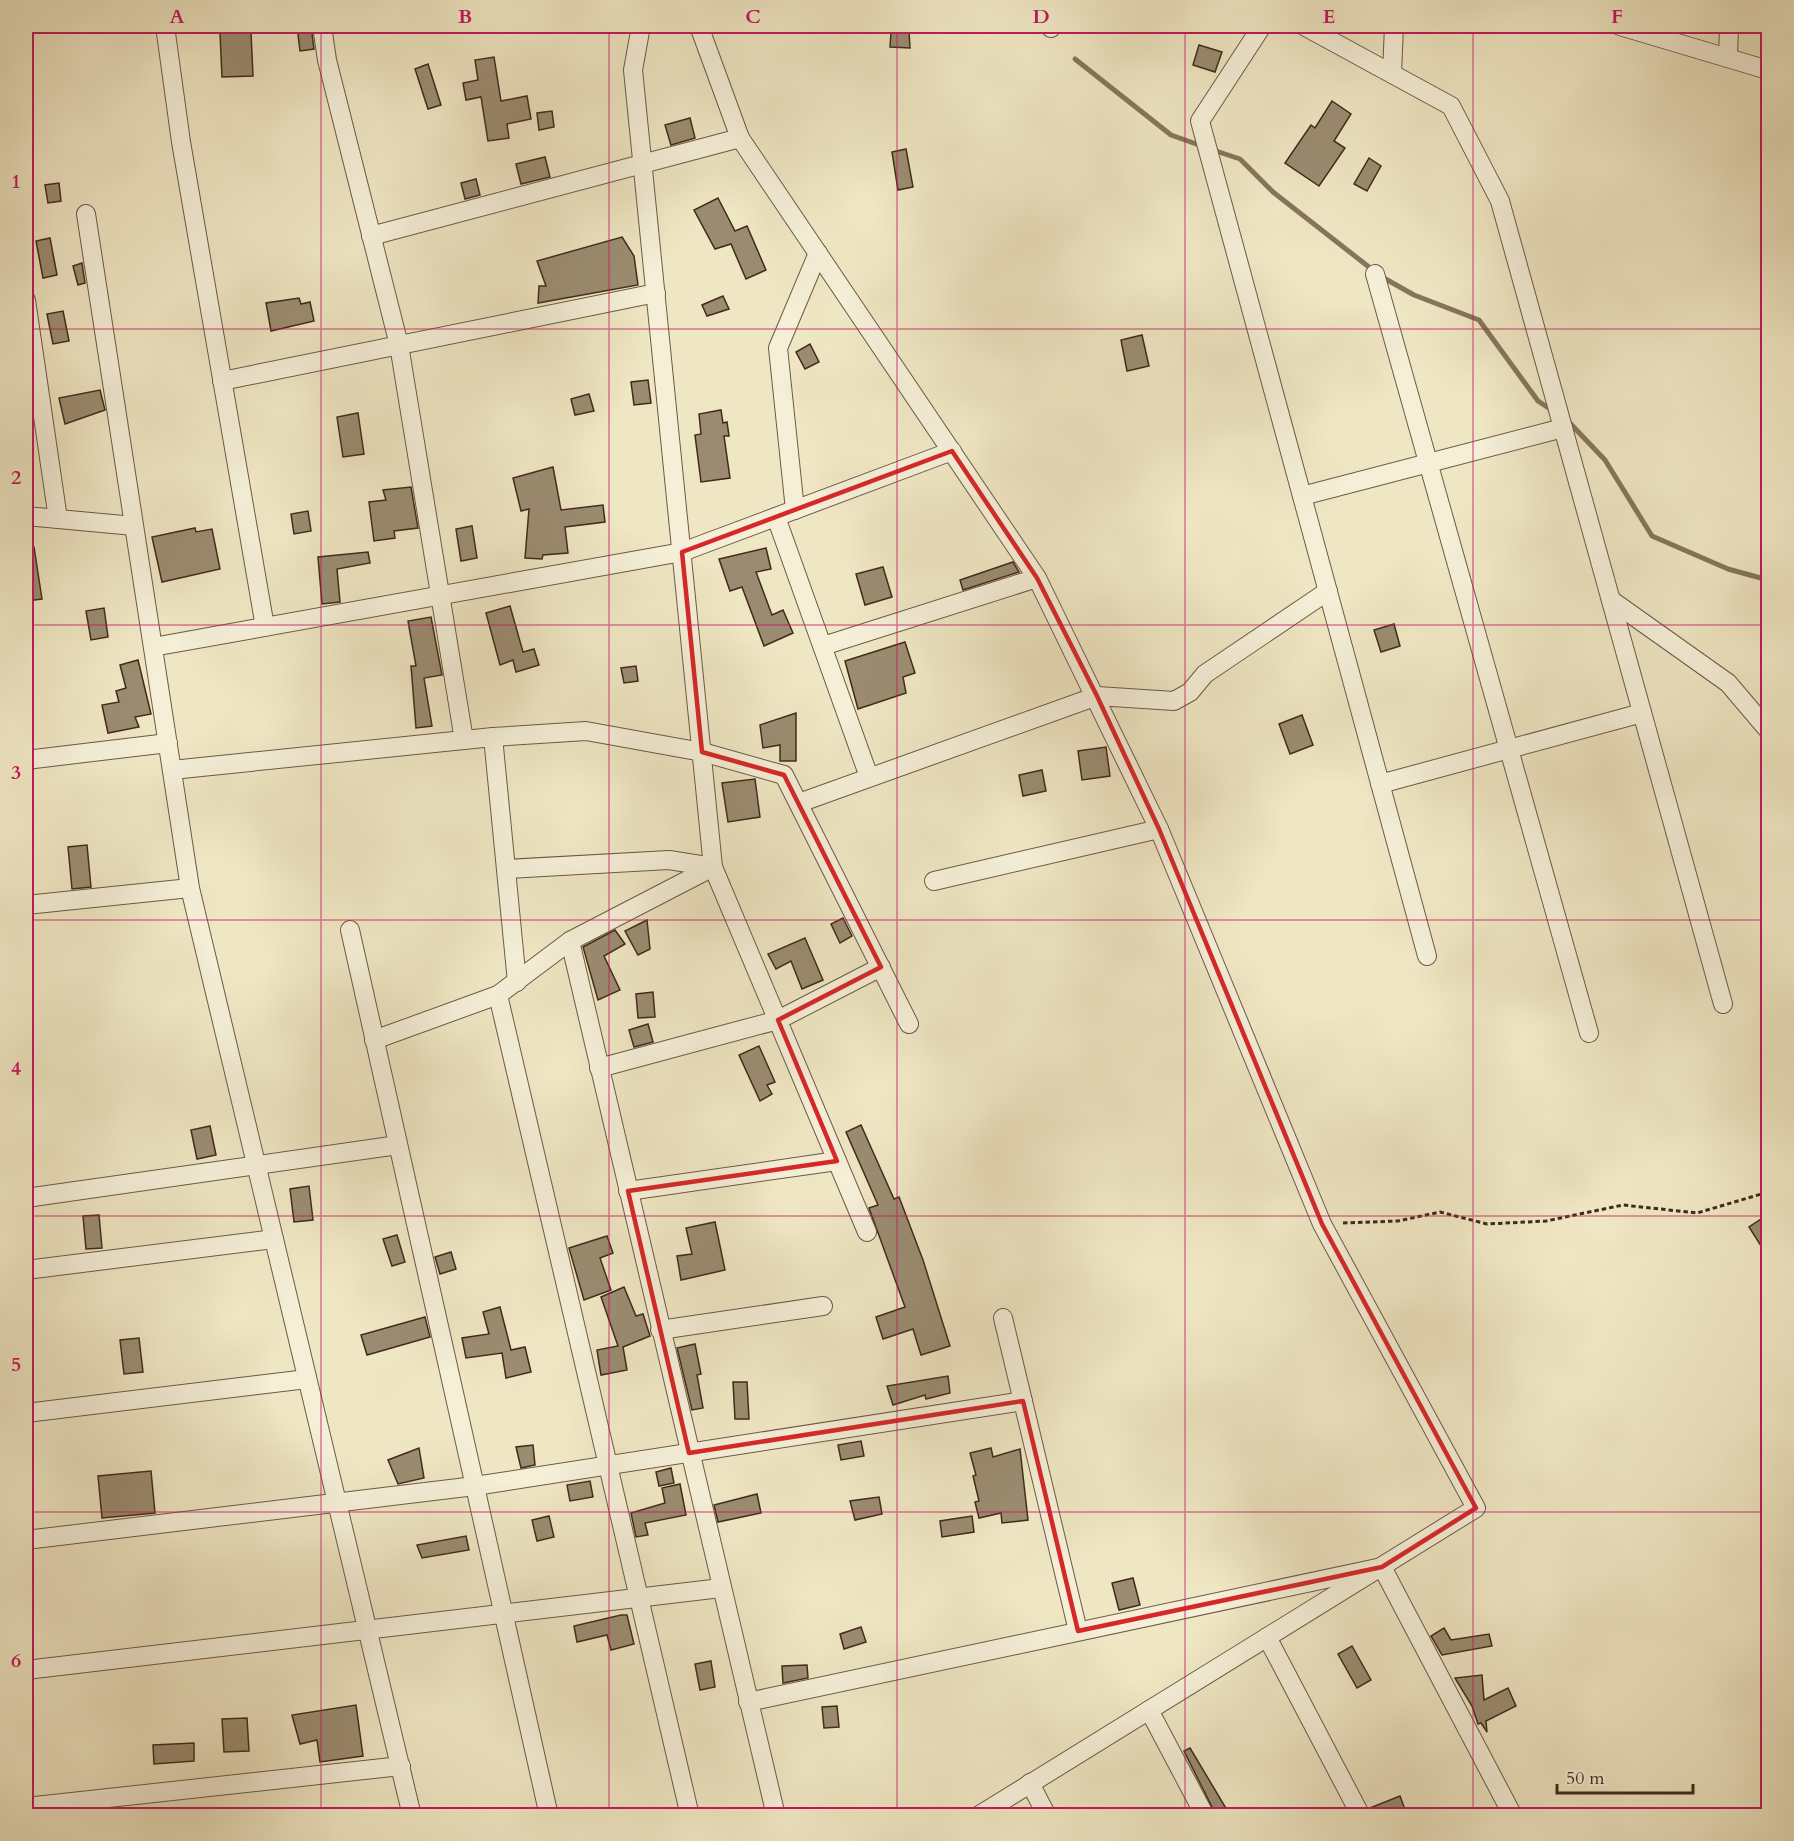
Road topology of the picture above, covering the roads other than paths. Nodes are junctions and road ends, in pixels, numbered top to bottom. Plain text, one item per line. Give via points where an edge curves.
1 (165, 26) edge
2 (322, 26) edge
3 (641, 26) edge
4 (699, 26) edge
5 (1262, 26) edge
6 (1304, 26) edge
7 (1394, 26) edge
8 (1620, 26) edge
9 (1729, 26) edge
10 (1728, 58) junction
11 (1768, 70) edge
12 (1392, 73) junction
13 (740, 138) junction
14 (643, 164) junction
15 (86, 214) dead end
16 (371, 236) junction
17 (818, 253) junction
18 (1375, 274) dead end
19 (656, 293) junction
20 (26, 300) edge
21 (399, 345) junction
22 (222, 381) junction
23 (1563, 428) junction
24 (952, 451) junction
25 (1429, 463) junction
26 (1302, 496) junction
27 (795, 510) junction
28 (26, 516) edge
29 (776, 517) junction
30 (58, 519) junction
31 (134, 526) junction
32 (682, 552) junction
33 (1037, 578) junction
34 (1328, 591) junction
35 (440, 596) junction
36 (1611, 600) junction
37 (265, 627) junction
38 (823, 646) junction
39 (153, 647) junction
40 (1096, 696) junction
41 (1642, 713) junction
42 (1768, 730) edge
43 (493, 737) junction
44 (464, 740) junction
45 (168, 743) junction
46 (1509, 749) junction
47 (702, 752) junction
48 (26, 760) edge
49 (172, 771) junction
50 (869, 777) junction
51 (1380, 784) junction
52 (798, 803) junction
53 (1159, 829) junction
54 (714, 867) junction
55 (506, 869) junction
56 (934, 881) dead end
57 (190, 888) junction
58 (26, 905) edge
59 (350, 930) dead end
60 (570, 941) junction
61 (1427, 957) dead end
62 (881, 967) junction
63 (517, 982) junction
64 (498, 995) junction
65 (1723, 1004) dead end
66 (778, 1020) junction
67 (909, 1024) dead end
68 (1589, 1033) dead end
69 (374, 1040) junction
70 (599, 1068) junction
71 (398, 1145) junction
72 (837, 1161) junction
73 (256, 1166) junction
74 (628, 1191) junction
75 (26, 1198) edge
76 (867, 1232) dead end
77 (274, 1239) junction
78 (26, 1270) edge
79 (823, 1306) dead end
80 (1002, 1318) dead end
81 (660, 1330) junction
82 (308, 1379) junction
83 (1023, 1401) junction
84 (26, 1413) edge
85 (689, 1453) junction
86 (606, 1466) junction
87 (475, 1486) junction
88 (338, 1503) junction
89 (26, 1540) edge
90 (1382, 1566) junction
91 (721, 1588) junction
92 (638, 1598) junction
93 (503, 1614) junction
94 (368, 1630) junction
95 (1078, 1631) junction
96 (1267, 1637) junction
97 (26, 1670) edge
98 (748, 1702) junction
99 (1149, 1710) junction
100 (401, 1766) junction
101 (1030, 1783) junction
102 (26, 1807) edge
103 (412, 1815) edge
104 (549, 1815) edge
105 (690, 1815) edge
106 (776, 1815) edge
107 (978, 1815) edge
108 (1047, 1815) edge
109 (1205, 1815) edge
110 (1360, 1815) edge
111 (1513, 1815) edge

1 - 22 street
2 - 16 street
3 - 14 street via 633,70
4 - 13 street
5 - 26 street via 1200,121
6 - 12 street
7 - 12 street
8 - 10 street
9 - 10 street
10 - 11 street
12 - 23 street via 1451,106 1500,201
13 - 14 street
13 - 17 street
14 - 16 street
14 - 19 street
15 - 31 street
16 - 21 street
17 - 24 street
17 - 27 street via 778,348
18 - 25 street
19 - 21 street
19 - 32 street
20 - 30 street
21 - 22 street
21 - 35 street
22 - 37 street
23 - 25 street
23 - 36 street
24 - 27 street
24 - 33 street
25 - 26 street
25 - 46 street
26 - 34 street
27 - 29 street
28 - 30 street
29 - 32 street
29 - 38 street
30 - 31 street
31 - 39 street
32 - 35 street
32 - 47 street
33 - 38 street
33 - 40 street
34 - 40 street via 1205,674 1190,692 1174,701
34 - 51 street
35 - 37 street
35 - 44 street
36 - 41 street
36 - 42 street via 1728,682
37 - 39 street
38 - 50 street
39 - 45 street
40 - 50 street
40 - 53 street
41 - 46 street
41 - 65 street
43 - 44 street
43 - 47 street via 586,731
43 - 55 street
44 - 49 street
45 - 48 street
45 - 49 street
46 - 51 street
46 - 68 street
47 - 52 street via 784,775
47 - 54 street
49 - 57 street
50 - 52 street
51 - 61 street
52 - 62 street
53 - 56 street
53 - 90 street via 1322,1224 1476,1508
54 - 55 street via 669,860
54 - 60 street
54 - 66 street
55 - 63 street
57 - 58 street
57 - 73 street
59 - 69 street
60 - 63 street
60 - 70 street
62 - 66 street
62 - 67 street
63 - 64 street
64 - 69 street
64 - 86 street
66 - 70 street
66 - 72 street
69 - 71 street
70 - 74 street
71 - 73 street
71 - 87 street
72 - 74 street
72 - 76 street
73 - 75 street
73 - 77 street
74 - 81 street
77 - 78 street
77 - 82 street
79 - 81 street
80 - 83 street
81 - 85 street
82 - 84 street
82 - 88 street
83 - 85 street
83 - 95 street
85 - 86 street
85 - 91 street
86 - 87 street
86 - 92 street
87 - 88 street
87 - 93 street
88 - 89 street
88 - 94 street
90 - 95 street
90 - 96 street
90 - 111 street
91 - 92 street
91 - 98 street
92 - 93 street
92 - 105 street
93 - 94 street
93 - 104 street
94 - 97 street
94 - 100 street
95 - 98 street
96 - 99 street
96 - 110 street
98 - 106 street
99 - 101 street
99 - 109 street
100 - 102 street
100 - 103 street
101 - 107 street
101 - 108 street

